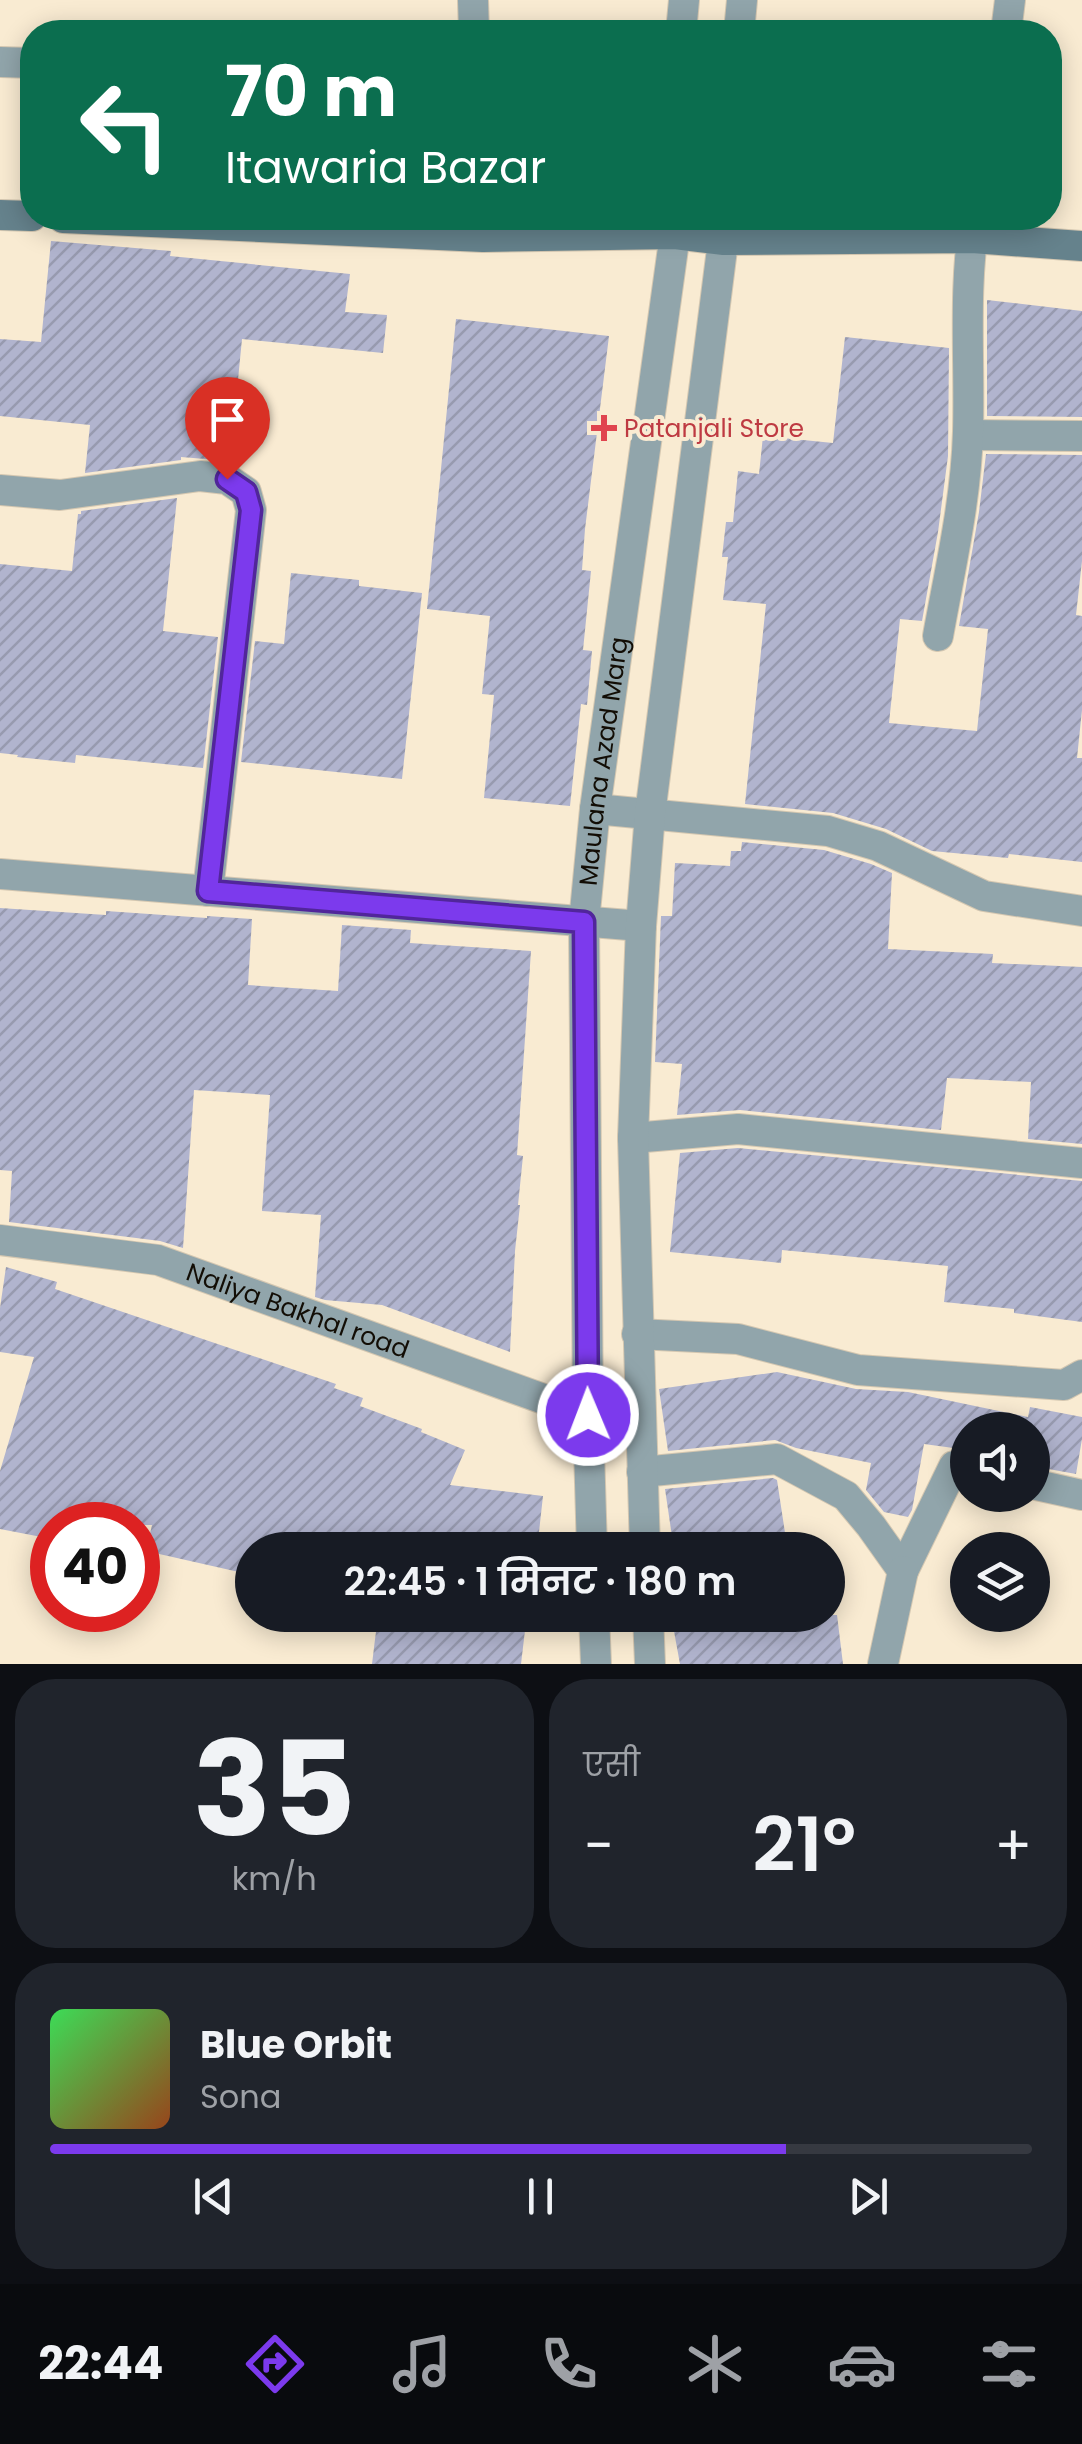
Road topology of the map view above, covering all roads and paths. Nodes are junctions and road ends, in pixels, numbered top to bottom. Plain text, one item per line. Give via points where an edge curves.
1 (674, 230) edge
2 (725, 230) edge
3 (974, 230) edge
4 (986, 230) edge
5 (1082, 246) edge
6 (968, 435) junction
7 (1082, 436) edge
8 (0, 490) edge
9 (938, 636) dead end
10 (595, 809) junction
11 (650, 814) junction
12 (0, 874) edge
13 (208, 891) junction
14 (1082, 911) edge
15 (584, 922) junction
16 (640, 926) junction
17 (633, 1138) junction
18 (1082, 1163) edge
19 (0, 1240) edge
20 (637, 1334) junction
21 (1082, 1374) edge
22 (588, 1415) junction
23 (642, 1472) junction
24 (950, 1474) edge
25 (1050, 1488) edge
26 (1082, 1495) edge
27 (591, 1532) edge
28 (644, 1532) edge
29 (904, 1571) junction
30 (595, 1632) edge
31 (649, 1632) edge
32 (596, 1664) edge
33 (650, 1664) edge
34 (882, 1664) edge

1 - 10 street, Maulana Azad Marg
2 - 11 street, Maulana Azad Marg
3 - 6 street
4 - 5 main road
6 - 7 street
6 - 9 street
8 - 13 street via 60,495 200,476 227,479 246,492 251,510
10 - 11 street
10 - 15 street, Maulana Azad Marg
11 - 14 street via 828,831 878,846 984,896
11 - 16 street, Maulana Azad Marg
12 - 13 street
13 - 15 street
15 - 16 street
15 - 22 street, Maulana Azad Marg
16 - 17 street, Maulana Azad Marg
17 - 18 street via 738,1129
17 - 20 street, Maulana Azad Marg
19 - 22 street, Naliya Bakhal road via 158,1260
20 - 21 street via 738,1339 858,1370 1064,1384
20 - 23 street, Maulana Azad Marg
22 - 27 street, Maulana Azad Marg
23 - 28 street, Maulana Azad Marg
23 - 29 street via 776,1460 846,1496
24 - 29 street
25 - 26 street
29 - 34 street
30 - 32 street
31 - 33 street

